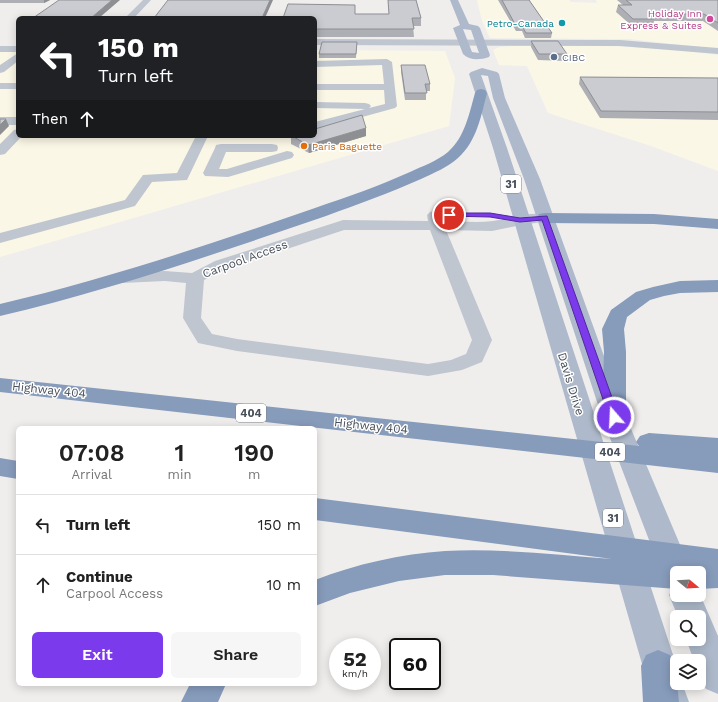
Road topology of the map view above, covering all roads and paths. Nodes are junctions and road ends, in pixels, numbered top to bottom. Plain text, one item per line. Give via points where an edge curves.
1 (147, 0) edge
2 (454, 0) edge
3 (131, 16) edge
4 (465, 26) junction
5 (0, 41) edge
6 (16, 41) edge
7 (317, 42) edge
8 (463, 42) junction
9 (480, 42) junction
10 (0, 49) edge
11 (16, 49) edge
12 (317, 49) edge
13 (718, 51) edge
14 (359, 56) junction
15 (16, 58) edge
16 (317, 64) edge
17 (480, 64) junction
18 (0, 70) edge
19 (317, 80) edge
20 (0, 86) edge
21 (16, 86) edge
22 (389, 87) junction
23 (317, 89) edge
24 (317, 89) edge
25 (481, 93) junction
26 (317, 105) edge
27 (361, 108) junction
28 (0, 121) edge
29 (16, 121) edge
30 (317, 125) edge
31 (16, 135) edge
32 (201, 138) edge
33 (275, 142) edge
34 (0, 151) edge
35 (545, 218) junction
36 (436, 220) junction
37 (520, 220) junction
38 (718, 224) edge
39 (0, 238) edge
40 (122, 278) junction
41 (195, 278) junction
42 (718, 286) edge
43 (0, 310) edge
44 (0, 385) edge
45 (614, 417) junction
46 (503, 440) junction
47 (718, 447) edge
48 (718, 464) edge
49 (0, 467) edge
50 (16, 470) edge
51 (317, 509) edge
52 (718, 561) edge
53 (673, 566) edge
54 (670, 575) edge
55 (718, 575) edge
56 (706, 576) edge
57 (317, 592) edge
58 (705, 646) edge
59 (658, 666) junction
60 (718, 678) edge
61 (208, 686) edge
62 (199, 702) edge
63 (661, 702) edge
64 (671, 702) edge

1 - 3 street
2 - 4 main road
4 - 8 main road via 458,28
4 - 9 main road via 475,28
5 - 6 street
7 - 8 street
8 - 9 street
8 - 17 main road, 31 via 468,54
9 - 13 street via 620,43
9 - 17 main road, Davis Drive / 31 via 485,55
10 - 11 street
12 - 14 street
14 - 16 street
14 - 22 street via 387,62
15 - 18 street
17 - 25 main road, Davis Drive / 31 via 475,74
17 - 35 main road, 31 via 493,74 499,98
19 - 22 street
20 - 21 street
22 - 23 street
22 - 27 street via 364,94
22 - 27 street via 390,106
24 - 27 street via 354,90
25 - 37 main road, Davis Drive / 31 via 500,148
25 - 40 highway via 473,123 459,150 432,168 399,184
26 - 27 street
27 - 30 street
28 - 29 street
31 - 34 street
32 - 39 street via 182,177 148,178 130,203
33 - 33 street via 287,155 266,161 216,160 221,148
35 - 37 street, Carpool Access
35 - 38 highway via 654,219
35 - 45 main road, 31
36 - 37 street, Carpool Access via 492,226
36 - 41 street, Carpool Access via 343,225 221,265
36 - 41 street via 482,340 475,358 454,366 428,370 205,339 192,318
37 - 59 main road, Davis Drive / 31
40 - 41 street, Carpool Access
40 - 43 highway
42 - 45 highway via 680,287 660,291 643,296 618,314 613,329
44 - 46 highway, Highway 404 / 404
45 - 53 main road, 31
46 - 47 highway via 559,435
46 - 48 highway, Highway 404 / 404
49 - 50 highway
51 - 52 highway
54 - 57 highway via 493,563 445,564 399,569 346,581
55 - 56 highway
58 - 60 main road
59 - 63 highway
59 - 64 main road, Davis Drive / 31
61 - 62 highway

